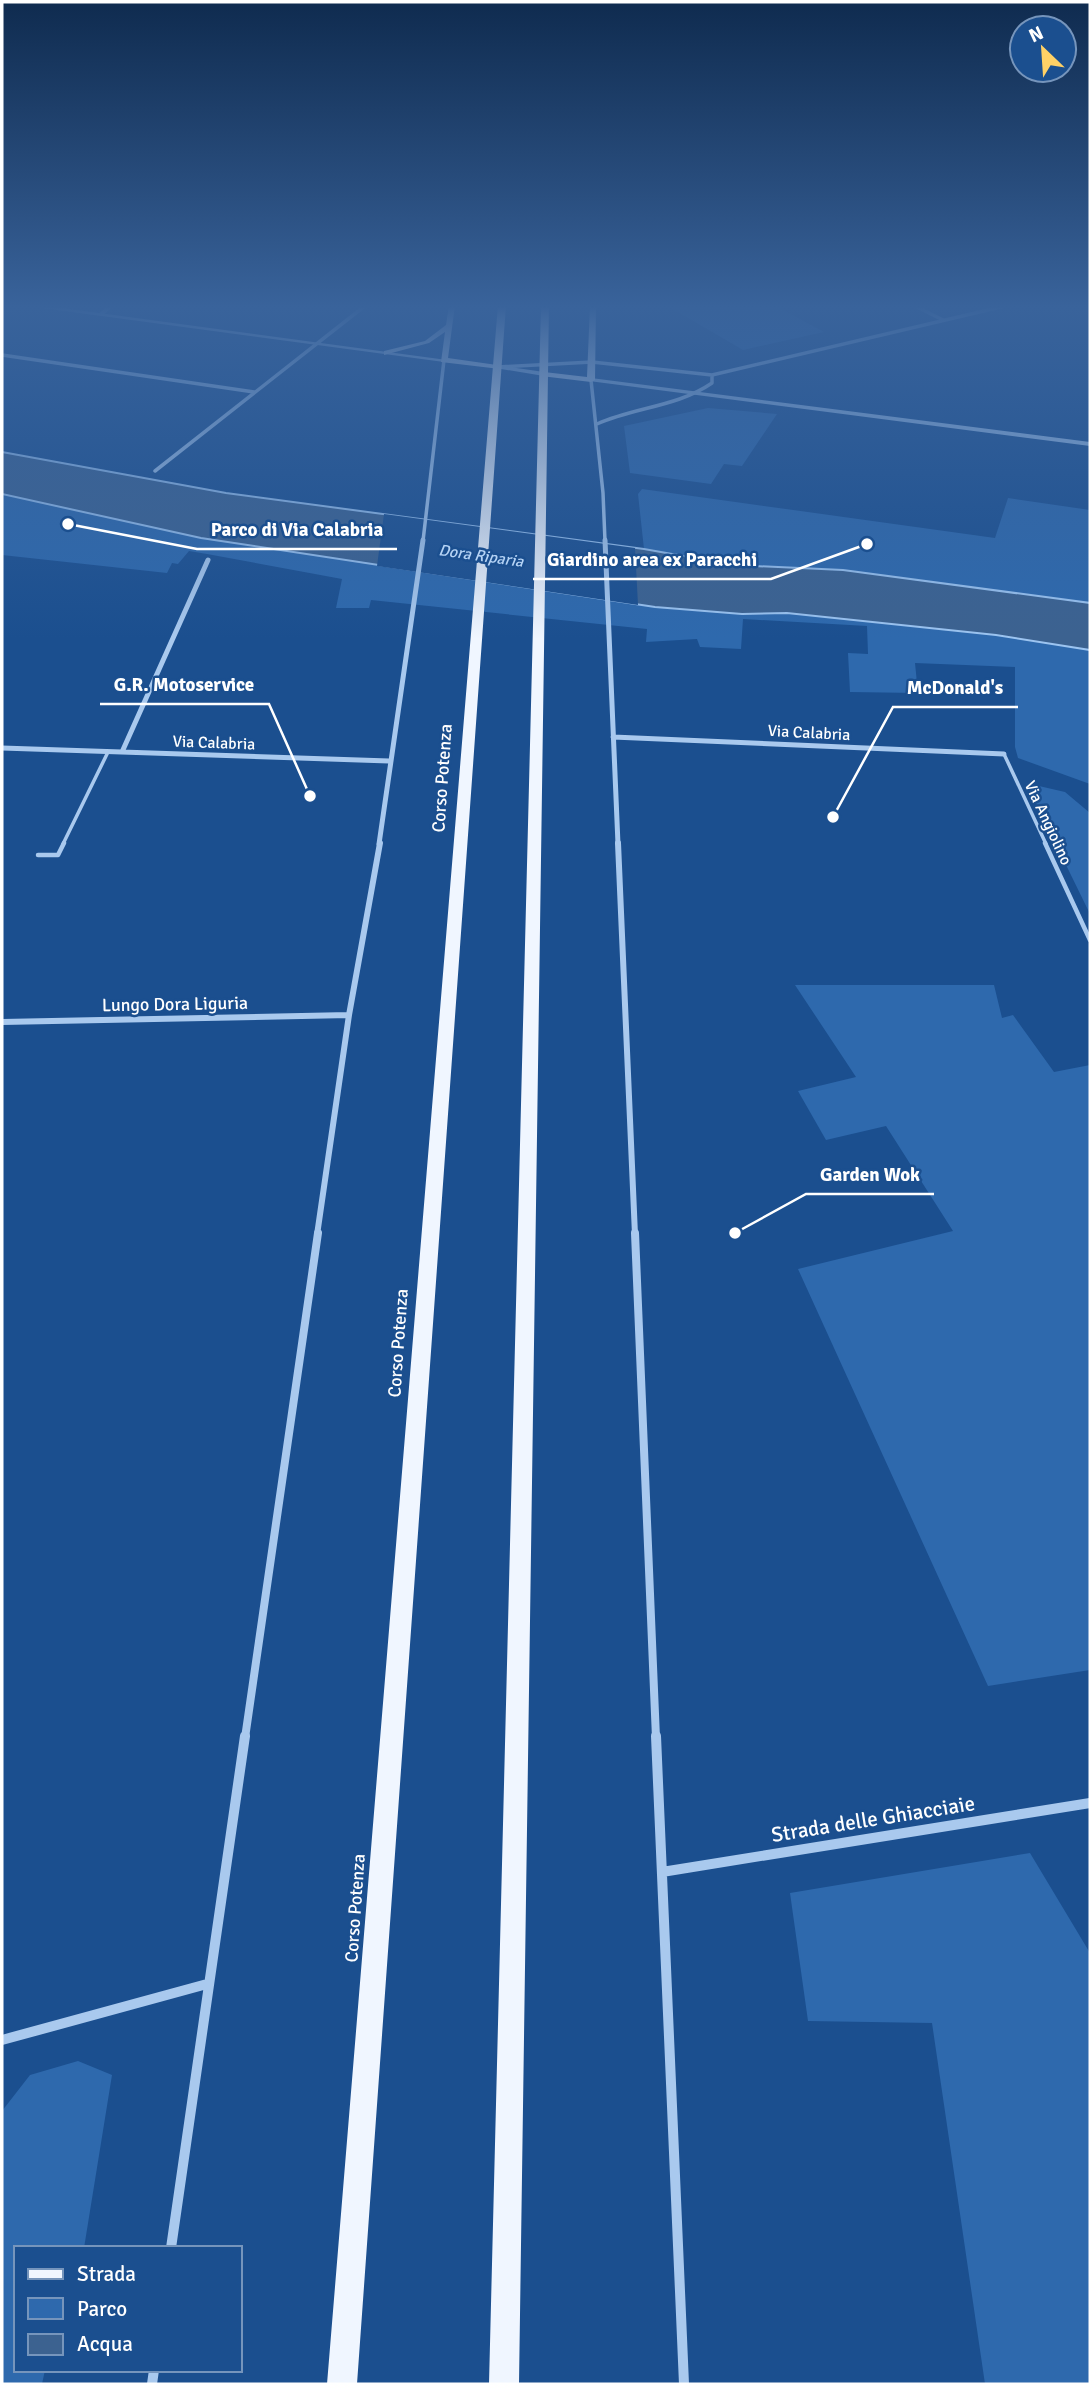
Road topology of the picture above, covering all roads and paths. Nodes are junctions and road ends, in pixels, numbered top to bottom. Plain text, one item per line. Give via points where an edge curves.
1 (223, 416) edge
2 (438, 416) edge
3 (493, 416) edge
4 (543, 416) edge
5 (596, 416) edge
6 (612, 416) edge
7 (868, 416) edge
8 (597, 424) junction
9 (1090, 444) edge
10 (155, 471) dead end
11 (208, 560) dead end
12 (613, 737) junction
13 (2, 748) edge
14 (108, 751) junction
15 (122, 752) junction
16 (1004, 754) joint
17 (389, 761) junction
18 (38, 855) dead end
19 (1090, 940) edge
20 (349, 1014) junction
21 (2, 1023) edge
22 (1090, 1803) edge
23 (662, 1872) junction
24 (207, 1984) junction
25 (2, 2040) edge
26 (171, 2246) edge
27 (342, 2384) edge
28 (504, 2384) edge
29 (684, 2384) edge

1 - 10 street
2 - 17 street
3 - 27 main road, Corso Potenza
4 - 28 main road
5 - 8 street
6 - 8 street
7 - 9 street
8 - 12 street
11 - 15 street
12 - 16 street, Via Calabria
12 - 23 street
13 - 14 street, Via Calabria
14 - 15 street, Via Calabria
14 - 18 lane via 58,855
15 - 17 street, Via Calabria
16 - 19 lane, Via Angiolino
17 - 20 street via 377,862
20 - 21 street, Lungo Dora Liguria
20 - 24 street
22 - 23 street, Strada delle Ghiacciaie
23 - 29 street
24 - 25 street
24 - 26 street

